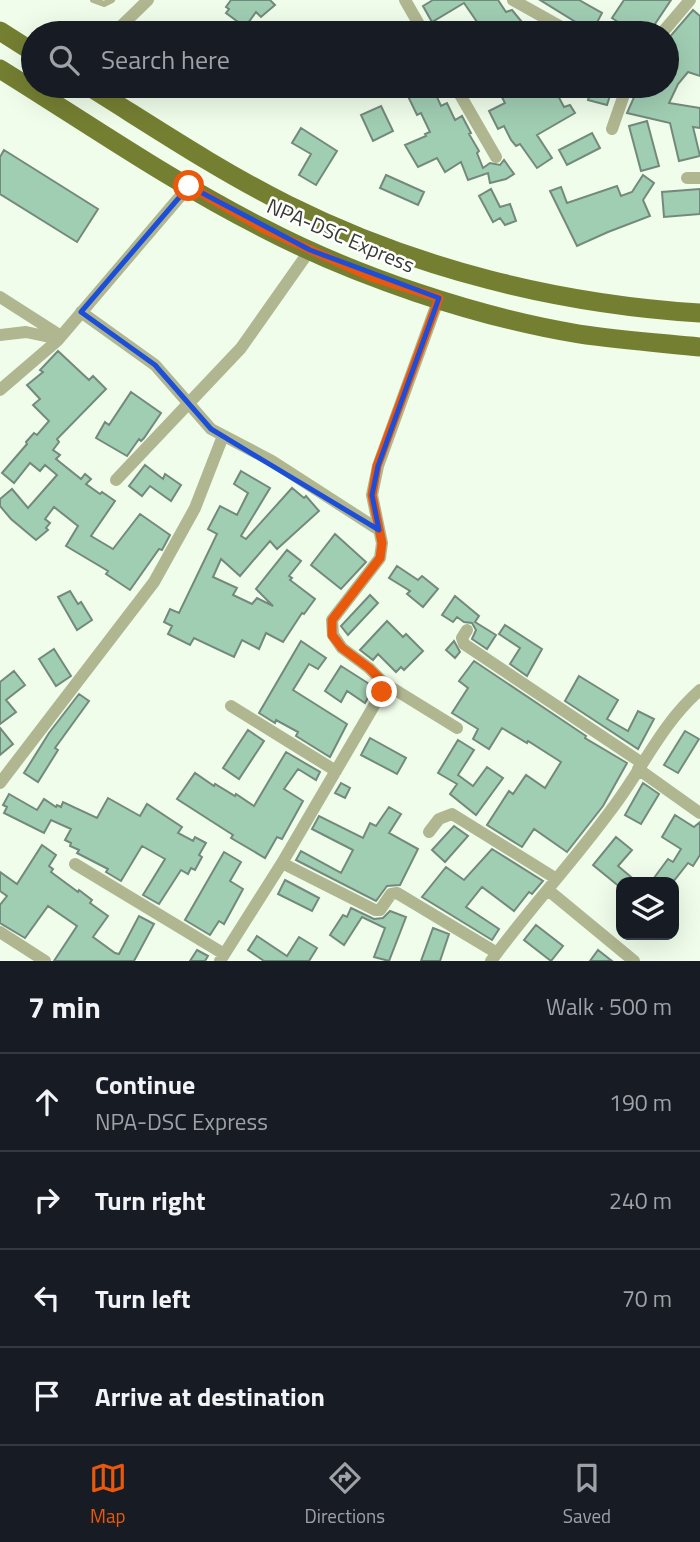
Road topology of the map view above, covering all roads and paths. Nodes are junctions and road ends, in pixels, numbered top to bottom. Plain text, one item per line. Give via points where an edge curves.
1 (93, 0) edge
2 (112, 0) edge
3 (148, 0) edge
4 (405, 0) edge
5 (513, 0) edge
6 (690, 0) edge
7 (126, 21) edge
8 (417, 21) edge
9 (551, 21) edge
10 (672, 21) edge
11 (0, 31) edge
12 (21, 44) edge
13 (0, 69) edge
14 (21, 82) edge
15 (47, 98) edge
16 (107, 98) edge
17 (461, 98) edge
18 (623, 98) edge
19 (612, 129) dead end
20 (496, 157) dead end
21 (189, 186) junction
22 (310, 250) junction
23 (0, 297) edge
24 (439, 298) junction
25 (81, 312) junction
26 (700, 313) edge
27 (0, 335) edge
28 (60, 337) junction
29 (700, 347) edge
30 (0, 390) edge
31 (187, 404) junction
32 (223, 436) junction
33 (116, 480) dead end
34 (379, 530) junction
35 (467, 630) dead end
36 (384, 683) junction
37 (700, 690) edge
38 (231, 706) dead end
39 (457, 728) dead end
40 (640, 766) junction
41 (336, 771) junction
42 (0, 782) edge
43 (700, 813) edge
44 (429, 832) dead end
45 (282, 863) junction
46 (75, 864) dead end
47 (555, 878) junction
48 (548, 890) junction
49 (0, 932) edge
50 (494, 957) edge
51 (222, 958) edge
52 (45, 961) edge
53 (634, 961) edge

1 - 2 lane via 104,4
3 - 7 street
4 - 8 street
5 - 9 street
6 - 10 street
11 - 12 main road
13 - 14 main road, NPA-DSC Express
15 - 21 main road, NPA-DSC Express
16 - 26 main road via 238,179 394,250 513,286 575,299
17 - 20 street
18 - 19 street
21 - 22 main road, NPA-DSC Express
21 - 25 street
22 - 24 main road, NPA-DSC Express via 371,277
22 - 31 street via 240,348
23 - 28 street
24 - 29 main road, NPA-DSC Express via 578,334
24 - 34 street via 377,466 372,495
25 - 28 street
25 - 31 street via 155,365
27 - 28 street via 26,332
28 - 30 street
31 - 32 street
31 - 33 street
32 - 34 street via 272,461
32 - 42 street via 195,508 154,582
34 - 36 street via 380,558 332,620 332,635
35 - 40 street via 464,644
36 - 39 street
36 - 41 street
37 - 40 street via 682,706
38 - 41 street
40 - 43 street
40 - 47 street via 612,809
41 - 45 street
44 - 47 street via 439,819 452,814
45 - 50 street via 374,910 380,911 391,894 397,893
45 - 51 street
46 - 51 street
47 - 48 street
48 - 50 street
48 - 53 street
49 - 52 street

